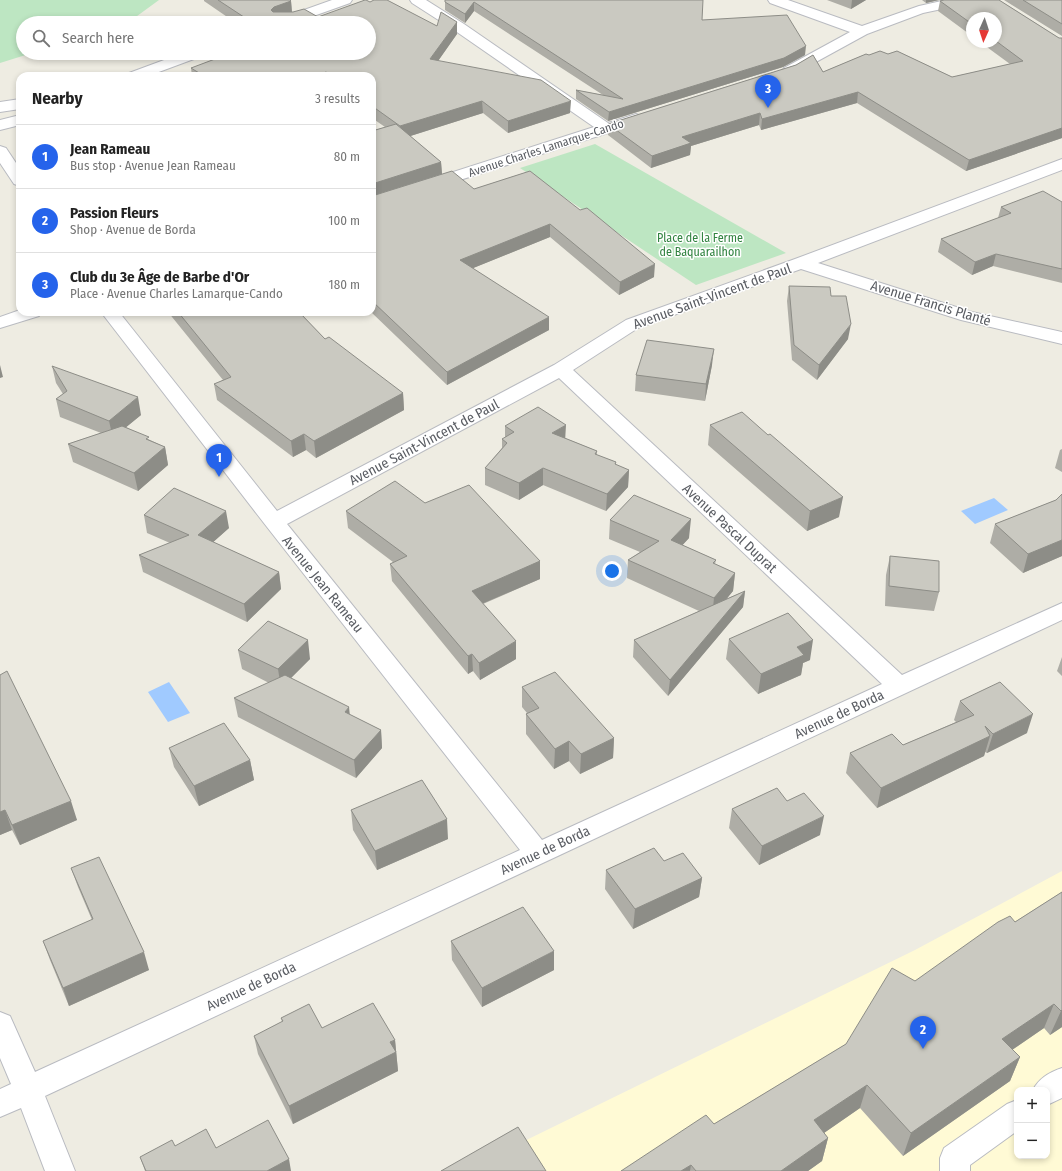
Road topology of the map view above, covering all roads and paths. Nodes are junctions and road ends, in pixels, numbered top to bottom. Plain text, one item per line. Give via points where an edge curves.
1 (345, 0) edge
2 (417, 0) edge
3 (775, 0) edge
4 (965, 0) edge
5 (300, 16) edge
6 (862, 31) junction
7 (178, 60) edge
8 (145, 72) edge
9 (776, 75) edge
10 (16, 105) edge
11 (0, 107) edge
12 (0, 114) edge
13 (649, 115) edge
14 (16, 121) edge
15 (0, 125) edge
16 (606, 129) junction
17 (0, 151) edge
18 (1062, 164) edge
19 (16, 175) edge
20 (376, 202) edge
21 (801, 263) junction
22 (21, 316) edge
23 (113, 316) edge
24 (0, 323) edge
25 (1062, 338) edge
26 (561, 369) junction
27 (274, 522) junction
28 (1062, 611) edge
29 (899, 686) junction
30 (538, 854) junction
31 (0, 1025) edge
32 (1062, 1081) edge
33 (28, 1089) junction
34 (1050, 1090) edge
35 (0, 1103) edge
36 (1014, 1116) edge
37 (60, 1171) edge
38 (955, 1171) edge

1 - 5 street
2 - 16 street
3 - 6 street
4 - 6 street via 918,10
6 - 9 street via 789,71
7 - 8 street
10 - 11 street
12 - 15 street
13 - 16 street, Avenue Charles Lamarque-Cando
14 - 15 street
16 - 20 street, Avenue Charles Lamarque-Cando
17 - 19 street
18 - 21 street, Avenue Saint-Vincent de Paul
21 - 25 street, Avenue Francis Planté via 967,316
21 - 26 street, Avenue Saint-Vincent de Paul via 632,324
22 - 24 street
23 - 27 street, Avenue Jean Rameau
26 - 27 street, Avenue Saint-Vincent de Paul
26 - 29 street, Avenue Pascal Duprat
27 - 30 street, Avenue Jean Rameau
28 - 29 street, Avenue de Borda
29 - 30 street, Avenue de Borda
30 - 33 street, Avenue de Borda
31 - 33 street
32 - 34 street
33 - 35 street, Avenue de Borda
33 - 37 street
36 - 38 street via 955,1158

